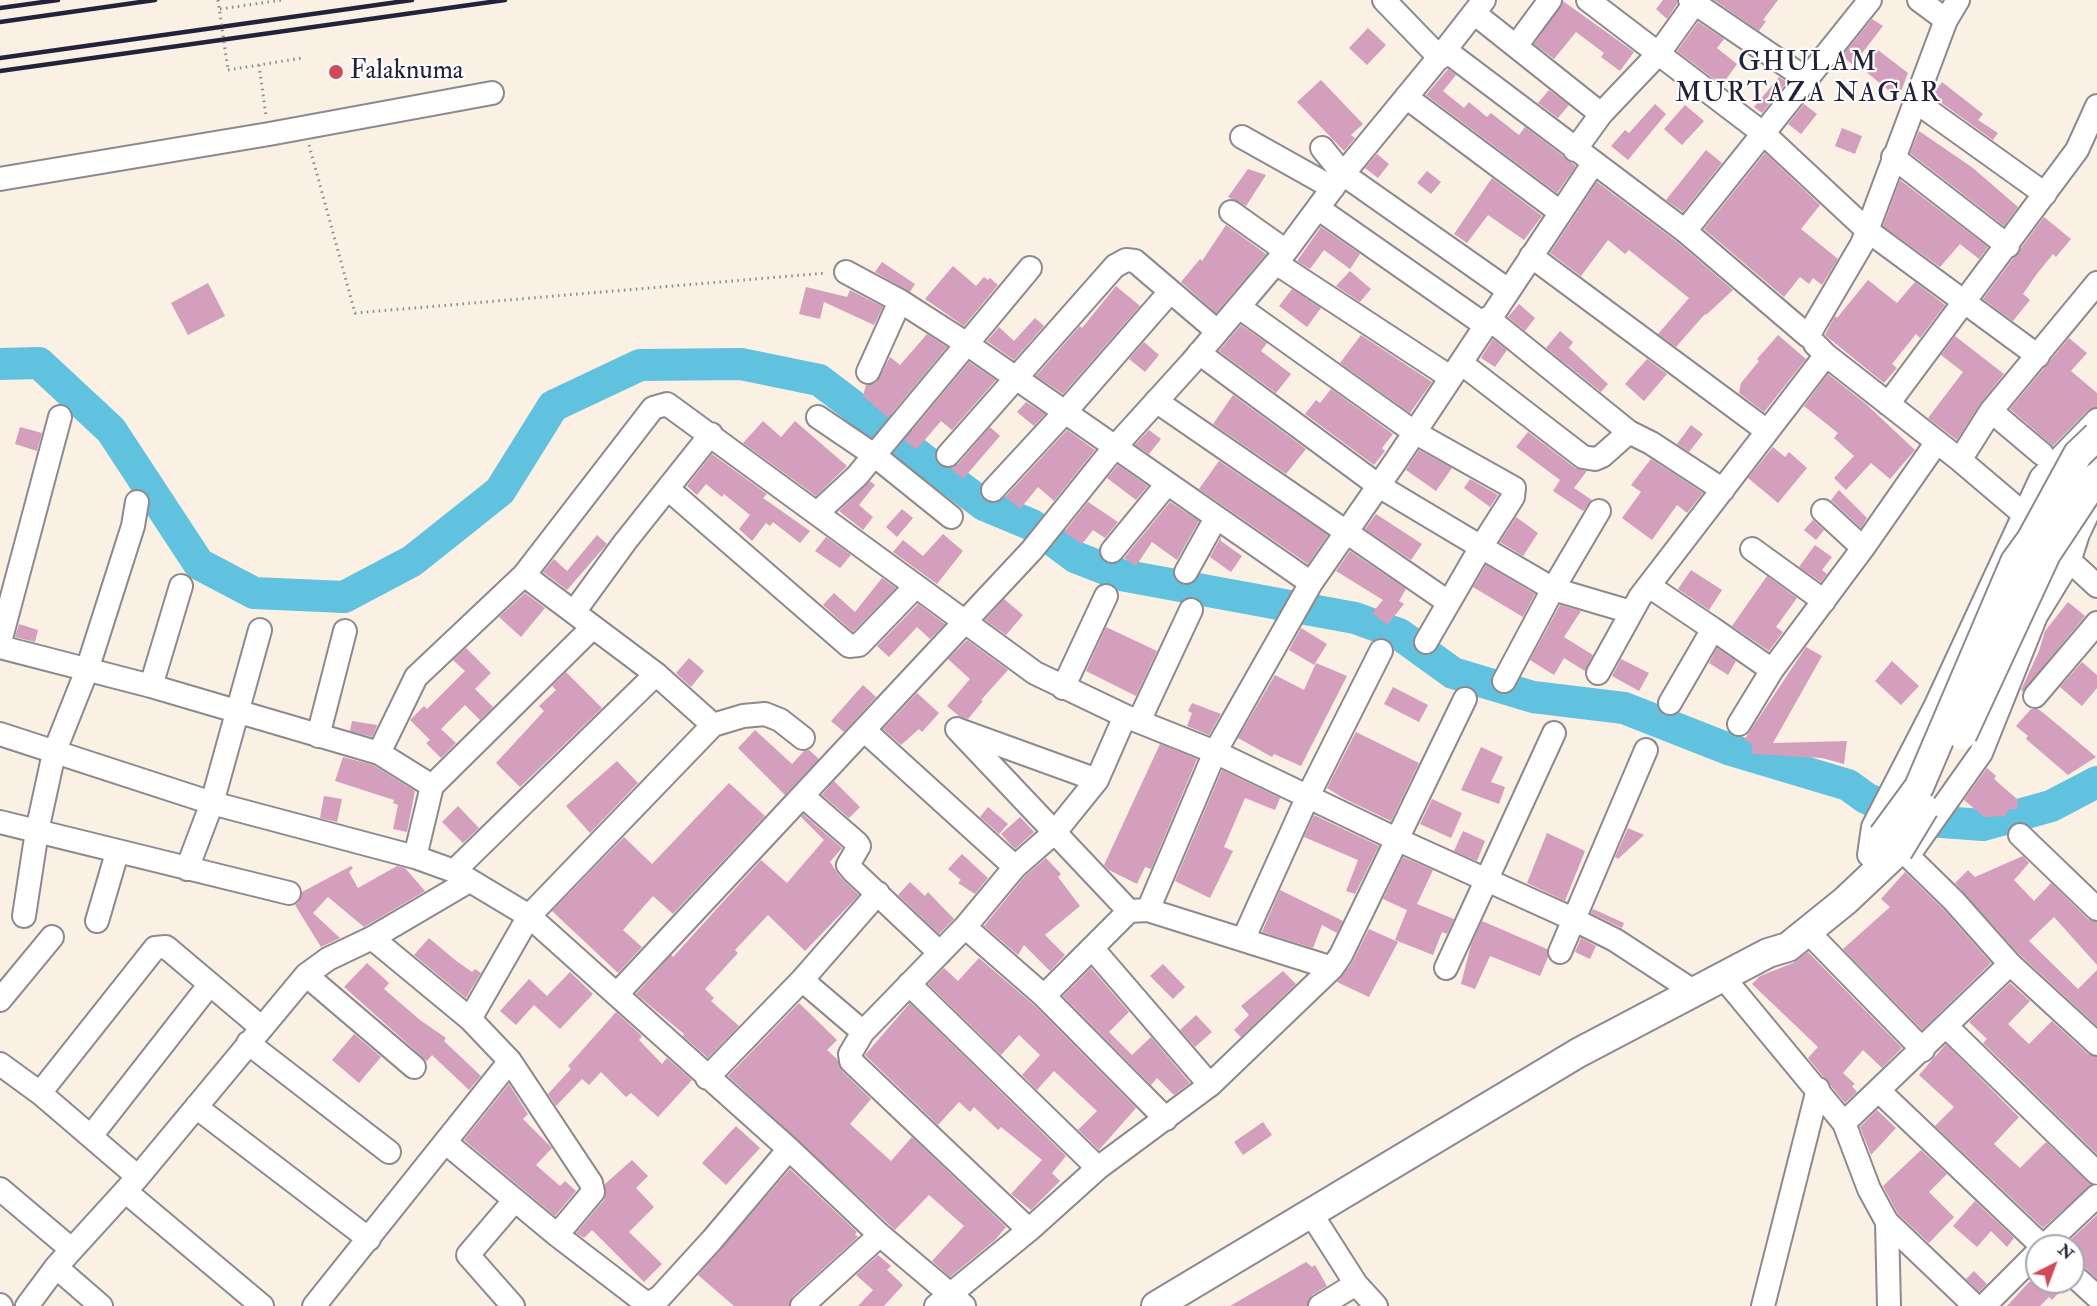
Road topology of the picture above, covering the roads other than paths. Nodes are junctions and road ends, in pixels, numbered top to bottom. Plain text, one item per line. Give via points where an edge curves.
1 (1384, 0) edge
2 (1550, 0) edge
3 (1588, 0) edge
4 (1870, 0) edge
5 (1919, 0) edge
6 (1958, 0) edge
7 (1694, 1) edge
8 (1479, 6) edge
9 (1946, 20) junction
10 (1516, 46) junction
11 (1659, 53) junction
12 (1442, 54) junction
13 (1808, 80) junction
14 (492, 93) dead end
15 (1406, 98) junction
16 (1915, 101) junction
17 (2097, 106) edge
18 (1601, 114) junction
19 (1764, 134) junction
20 (1242, 136) dead end
21 (1322, 148) dead end
22 (1575, 150) junction
23 (1893, 157) junction
24 (1593, 164) junction
25 (0, 179) edge
26 (1338, 181) junction
27 (2045, 194) junction
28 (1319, 209) junction
29 (1560, 212) junction
30 (1231, 213) dead end
31 (1685, 231) junction
32 (1868, 231) junction
33 (2008, 246) junction
34 (1531, 256) junction
35 (1281, 257) junction
36 (1030, 268) dead end
37 (846, 272) road end
38 (2097, 283) edge
39 (1508, 290) junction
40 (1169, 292) junction
41 (1965, 300) junction
42 (900, 301) junction
43 (1239, 307) junction
44 (1486, 322) junction
45 (1217, 332) junction
46 (1808, 336) junction
47 (967, 344) junction
48 (1199, 353) junction
49 (1826, 355) junction
50 (2038, 356) junction
51 (1456, 370) junction
52 (868, 372) dead end
53 (1017, 378) junction
54 (1156, 401) junction
55 (1888, 404) junction
56 (1066, 411) junction
57 (1991, 411) junction
58 (60, 417) dead end
59 (818, 417) dead end
60 (2097, 420) edge
61 (1767, 431) junction
62 (1414, 432) junction
63 (1629, 432) junction
64 (711, 434) junction
65 (2097, 436) edge
66 (1937, 442) junction
67 (1114, 448) junction
68 (2042, 454) dead end
69 (874, 455) junction
70 (948, 455) dead end
71 (1960, 460) junction
72 (2097, 477) edge
73 (1167, 484) junction
74 (1379, 486) junction
75 (668, 489) junction
76 (993, 490) dead end
77 (1723, 490) junction
78 (2097, 495) edge
79 (137, 502) dead end
80 (1599, 511) dead end
81 (1823, 511) dead end
82 (817, 513) junction
83 (2025, 513) junction
84 (951, 517) dead end
85 (1216, 518) junction
86 (1347, 532) junction
87 (1481, 547) junction
88 (1863, 548) junction
89 (1752, 549) dead end
90 (1112, 551) dead end
91 (2069, 562) junction
92 (1186, 572) dead end
93 (524, 575) junction
94 (181, 586) dead end
95 (916, 586) junction
96 (1649, 586) junction
97 (2097, 586) edge
98 (1552, 589) junction
99 (1308, 590) junction
100 (1106, 596) dead end
101 (1824, 601) junction
102 (1448, 602) junction
103 (1191, 610) dead end
104 (574, 612) junction
105 (1630, 612) junction
106 (967, 622) junction
107 (2097, 623) edge
108 (593, 627) junction
109 (1713, 629) junction
110 (260, 630) dead end
111 (345, 631) dead end
112 (1426, 642) dead end
113 (0, 644) edge
114 (1381, 651) dead end
115 (87, 670) junction
116 (1772, 670) junction
117 (1598, 673) dead end
118 (656, 674) junction
119 (1504, 681) dead end
120 (151, 686) junction
121 (1063, 688) junction
122 (2035, 696) dead end
123 (1465, 699) dead end
124 (1670, 703) dead end
125 (237, 713) junction
126 (1132, 718) junction
127 (1739, 724) dead end
128 (713, 725) junction
129 (864, 729) junction
130 (1554, 733) dead end
131 (0, 734) edge
132 (318, 736) junction
133 (803, 738) dead end
134 (1646, 750) dead end
135 (1215, 752) junction
136 (54, 753) junction
137 (379, 753) junction
138 (1097, 780) junction
139 (432, 786) junction
140 (804, 796) junction
141 (1308, 796) junction
142 (212, 803) junction
143 (0, 822) edge
144 (37, 831) junction
145 (1055, 832) junction
146 (2020, 835) dead end
147 (1396, 839) junction
148 (1889, 849) junction
149 (117, 853) junction
150 (415, 857) junction
151 (1015, 867) junction
152 (187, 869) junction
153 (462, 876) junction
154 (1487, 880) junction
155 (878, 892) junction
156 (289, 893) dead end
157 (2097, 909) edge
158 (1138, 910) junction
159 (24, 916) dead end
160 (529, 916) junction
161 (1573, 919) junction
162 (97, 921) dead end
163 (965, 927) junction
164 (1808, 932) junction
165 (52, 937) dead end
166 (372, 938) junction
167 (1243, 940) junction
168 (1092, 948) junction
169 (1560, 952) dead end
170 (940, 953) junction
171 (1768, 953) junction
172 (2010, 964) junction
173 (1332, 968) junction
174 (1446, 968) dead end
175 (306, 975) junction
176 (1723, 977) junction
177 (802, 980) junction
178 (210, 984) junction
179 (909, 984) junction
180 (1693, 991) junction
181 (617, 994) junction
182 (1044, 996) junction
183 (0, 1000) edge
184 (470, 1019) junction
185 (1947, 1027) junction
186 (863, 1032) junction
187 (255, 1036) junction
188 (2097, 1044) edge
189 (1923, 1050) junction
190 (510, 1061) junction
191 (0, 1064) edge
192 (414, 1068) dead end
193 (707, 1078) junction
194 (1210, 1085) junction
195 (1818, 1089) junction
196 (1879, 1091) junction
197 (40, 1093) junction
198 (196, 1107) junction
199 (1166, 1119) junction
200 (1844, 1123) junction
201 (92, 1136) junction
202 (445, 1142) junction
203 (789, 1149) junction
204 (389, 1152) dead end
205 (1098, 1168) junction
206 (2097, 1173) edge
207 (131, 1184) junction
208 (0, 1189) edge
209 (2097, 1196) edge
210 (514, 1201) junction
211 (1312, 1215) junction
212 (1887, 1222) junction
213 (1029, 1230) junction
214 (2030, 1234) edge
215 (2056, 1234) edge
216 (557, 1235) junction
217 (880, 1235) junction
218 (369, 1239) junction
219 (71, 1249) junction
220 (2025, 1265) edge
221 (56, 1267) junction
222 (1356, 1284) junction
223 (2085, 1286) edge
224 (2097, 1297) edge
225 (623, 1298) edge
226 (950, 1302) edge
227 (653, 1304) edge
228 (1167, 1304) edge
229 (27, 1306) edge
230 (101, 1306) edge
231 (262, 1306) edge
232 (314, 1306) edge
233 (513, 1306) edge
234 (802, 1306) edge
235 (1320, 1306) edge
236 (1376, 1306) edge
237 (1763, 1306) edge
238 (1889, 1306) edge
239 (1975, 1306) edge
240 (1984, 1306) edge

1 - 12 street
2 - 10 street
3 - 11 street
4 - 13 street
5 - 9 street
6 - 9 street
7 - 11 street
7 - 13 street
8 - 10 street
8 - 12 street
9 - 16 street
10 - 18 street
11 - 18 street
11 - 19 street
12 - 15 street
12 - 22 street
13 - 19 street
14 - 25 street
15 - 26 street
15 - 29 street
16 - 23 street
16 - 27 street
17 - 27 street via 2077,150
18 - 22 street
19 - 31 street
19 - 32 street
20 - 26 street
21 - 26 street
22 - 24 street
23 - 32 street
23 - 33 street
24 - 29 street
24 - 31 street
26 - 28 street
26 - 39 street
27 - 33 street
28 - 35 street
28 - 44 street
29 - 34 street
30 - 35 street
31 - 46 street
32 - 41 street
32 - 46 street
33 - 41 street
34 - 39 street
34 - 61 street
35 - 43 street
35 - 51 street
36 - 47 street
37 - 42 street
38 - 50 street
39 - 44 street
40 - 45 street
40 - 53 street via 1135,261 1126,260 1115,266
40 - 56 street
41 - 50 street
41 - 55 street
42 - 47 street
42 - 52 street
43 - 45 street
43 - 62 street
44 - 51 street
44 - 63 street
45 - 48 street
46 - 49 street
47 - 53 street
47 - 69 street
48 - 54 street
48 - 74 street
49 - 55 street
49 - 61 street
50 - 57 street
51 - 62 street
51 - 63 street via 1583,457 1602,456
53 - 56 street
53 - 70 street
54 - 67 street
54 - 86 street
55 - 66 street
56 - 67 street
56 - 76 street
57 - 68 street
57 - 71 street
58 - 113 street
59 - 69 street
60 - 83 street via 2041,478
61 - 77 street
62 - 74 street
62 - 87 street via 1514,488 1513,497
63 - 77 street
64 - 75 street
64 - 82 street
64 - 93 street via 667,404 653,408
65 - 148 main road, bridge via 2078,454 2015,562
66 - 71 street
66 - 88 street
67 - 73 street
67 - 106 street via 1056,522
69 - 82 street
69 - 84 street
71 - 83 street
72 - 148 main road, bridge via 2046,554 1936,789
73 - 85 street
73 - 90 street
74 - 86 street
74 - 87 street
75 - 95 street via 852,648
75 - 104 street
77 - 96 street
78 - 91 street
79 - 115 street via 133,526
80 - 98 street
81 - 88 street
82 - 95 street
83 - 91 street
83 - 148 street via 1901,773
85 - 92 street
85 - 99 street
86 - 99 street
86 - 102 street
87 - 98 street
87 - 102 street
88 - 101 street
89 - 101 street
91 - 97 street
91 - 148 street via 2036,616 1981,753 1950,798
93 - 104 street
93 - 137 street via 417,677
94 - 120 street
95 - 106 street
96 - 105 street
96 - 109 street
98 - 105 street
98 - 119 street
99 - 135 street
100 - 121 street
101 - 116 street
102 - 112 street
103 - 126 street
104 - 108 street
105 - 117 street
106 - 121 street via 1010,657
106 - 129 street
107 - 122 street
108 - 118 street
108 - 139 street
109 - 116 street
109 - 124 street
110 - 125 street
111 - 132 street
113 - 115 street
114 - 141 street
115 - 120 street
115 - 136 street
116 - 127 street
118 - 128 street
118 - 153 street
120 - 125 street
121 - 126 street
123 - 147 street
125 - 132 street
125 - 142 street
126 - 135 street
126 - 138 street
128 - 133 street via 765,714
128 - 160 street
129 - 140 street
129 - 151 street
130 - 154 street
131 - 136 street
132 - 137 street
134 - 161 street
135 - 141 street
135 - 158 street
136 - 142 street
136 - 144 street
137 - 139 street
138 - 145 street
138 - 145 street via 957,729
139 - 150 street
140 - 155 street via 857,843 848,865
140 - 181 street
141 - 147 street
141 - 167 street
142 - 150 street
142 - 152 street
143 - 144 street
144 - 149 street
144 - 159 street
145 - 151 street
145 - 158 street
146 - 157 street
147 - 154 street
147 - 173 street
148 - 164 main road
148 - 171 main road via 1777,935
148 - 172 street via 1954,901
149 - 152 street
149 - 162 street
150 - 153 street
151 - 163 street
152 - 156 street
153 - 160 street
153 - 166 street
154 - 161 street
154 - 174 street
155 - 170 street
155 - 177 street
158 - 167 street
158 - 168 street
160 - 181 street
160 - 184 street
161 - 169 street
161 - 180 street via 1615,940
163 - 170 street
163 - 182 street
164 - 171 main road via 1788,947
164 - 189 street
165 - 183 street
166 - 175 street via 328,959
166 - 184 street
167 - 173 street
168 - 182 street
168 - 194 street
170 - 179 street
171 - 176 main road
172 - 185 street
172 - 188 street
173 - 194 street
175 - 187 street
175 - 192 street
176 - 180 main road
176 - 195 street
177 - 186 street
177 - 193 street
178 - 187 street
178 - 197 street via 166,947 155,948
178 - 201 street
179 - 186 street
179 - 205 street
180 - 211 main road via 1578,1053
181 - 193 street
182 - 199 street
184 - 190 street
185 - 189 street
185 - 206 street
186 - 213 street via 850,1054 851,1061
187 - 198 street
187 - 204 street
189 - 196 street
190 - 202 street
190 - 216 street via 591,1183 593,1192
191 - 197 street
193 - 203 street
194 - 199 street
195 - 200 street
195 - 237 street
196 - 200 street
196 - 214 street
197 - 201 street
198 - 207 street
198 - 218 street
199 - 205 street
200 - 212 street via 1869,1190
201 - 207 street
202 - 210 street
202 - 218 street
203 - 217 street
203 - 227 street
205 - 213 street
207 - 219 street
207 - 231 street
208 - 219 street
209 - 215 street
210 - 216 street
210 - 233 street via 468,1255
211 - 222 street
211 - 228 main road
212 - 238 street
212 - 239 street
213 - 226 street
216 - 225 street
217 - 226 street
217 - 234 street
218 - 232 street
219 - 221 street
220 - 240 street
221 - 229 street
221 - 230 street
222 - 235 street
222 - 236 street
223 - 224 street
225 - 227 street

